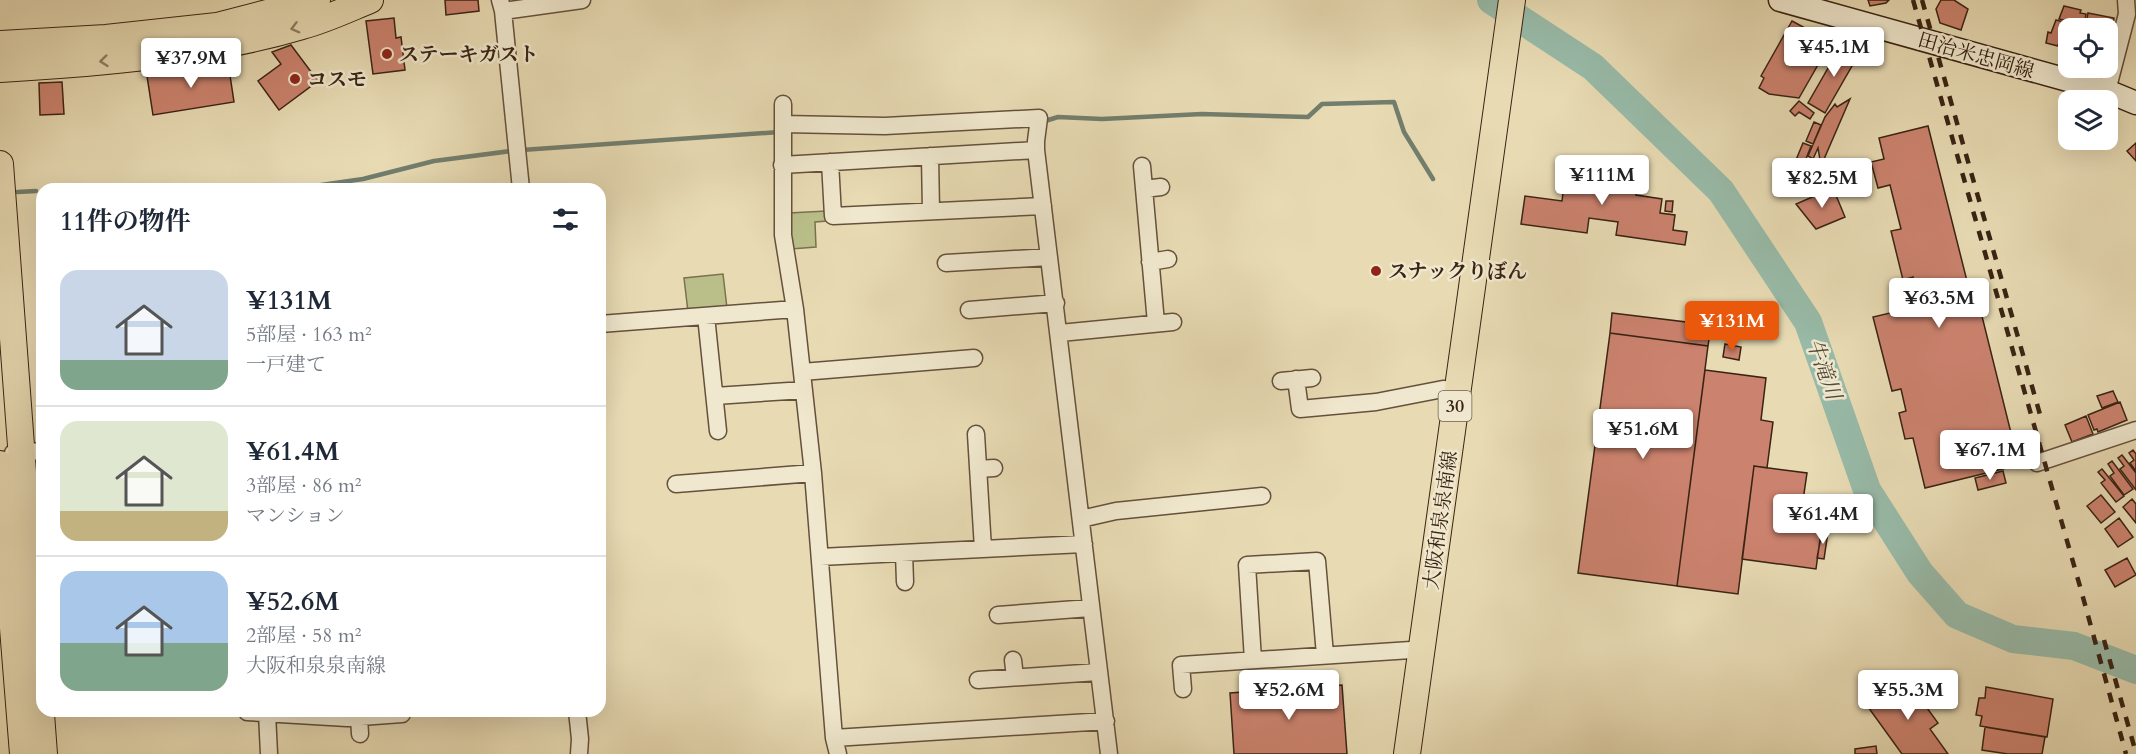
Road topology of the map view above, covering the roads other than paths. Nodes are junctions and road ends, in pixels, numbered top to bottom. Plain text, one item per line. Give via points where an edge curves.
1 (317, 0) edge
2 (370, 0) edge
3 (582, 0) edge
4 (1512, 0) edge
5 (1780, 0) edge
6 (2126, 0) edge
7 (502, 6) edge
8 (0, 44) edge
9 (0, 69) edge
10 (2103, 90) edge
11 (2107, 90) edge
12 (2118, 96) edge
13 (2136, 103) edge
14 (783, 104) dead end
15 (783, 130) junction
16 (1036, 150) junction
17 (930, 156) junction
18 (830, 162) junction
19 (0, 164) edge
20 (782, 165) junction
21 (1142, 166) dead end
22 (520, 183) edge
23 (1161, 187) dead end
24 (1144, 189) junction
25 (1043, 206) junction
26 (931, 211) junction
27 (1049, 257) junction
28 (1168, 259) dead end
29 (1150, 262) junction
30 (946, 263) dead end
31 (1056, 303) junction
32 (795, 309) junction
33 (969, 310) dead end
34 (706, 316) junction
35 (1173, 322) dead end
36 (606, 324) edge
37 (1156, 324) junction
38 (1060, 333) junction
39 (974, 358) dead end
40 (802, 372) junction
41 (1296, 380) dead end
42 (804, 390) junction
43 (1457, 390) junction
44 (715, 396) junction
45 (2136, 430) edge
46 (718, 431) dead end
47 (976, 434) dead end
48 (16, 455) edge
49 (2037, 463) dead end
50 (813, 473) junction
51 (676, 484) dead end
52 (1262, 496) dead end
53 (1081, 519) junction
54 (1084, 544) junction
55 (983, 549) junction
56 (904, 553) junction
57 (820, 558) junction
58 (905, 582) dead end
59 (1090, 608) junction
60 (998, 615) dead end
61 (1422, 651) junction
62 (1325, 655) junction
63 (1013, 660) dead end
64 (1253, 660) junction
65 (36, 669) edge
66 (1098, 672) junction
67 (1015, 677) junction
68 (978, 680) dead end
69 (1183, 689) dead end
70 (41, 717) edge
71 (267, 717) edge
72 (359, 717) edge
73 (578, 717) edge
74 (1106, 721) junction
75 (360, 734) dead end
76 (836, 746) edge
77 (23, 754) edge
78 (44, 754) edge
79 (269, 754) edge
80 (579, 754) edge
81 (1109, 754) edge
82 (1407, 754) edge

1 - 8 main road via 217,26
2 -> 9 main road via 303,26 216,48
3 - 7 street
4 - 43 main road, 大阪和泉泉南線 / 30
5 - 10 main road, 田治米忠岡線
6 - 11 street via 2127,14
7 - 22 street
12 - 13 main road, 田治米忠岡線
14 - 15 street
15 - 16 street via 898,120 1039,118
15 - 20 street
16 - 17 street
16 - 25 street
17 - 18 street
17 - 26 street
18 - 20 street
18 - 26 street via 833,216
19 - 48 main road
20 - 32 street via 783,235
21 - 24 street
23 - 24 street
24 - 29 street
25 - 26 street
25 - 27 street
27 - 30 street
27 - 31 street
28 - 29 street
29 - 37 street
31 - 33 street
31 - 38 street
32 - 34 street
32 - 40 street
34 - 36 street
34 - 44 street
35 - 37 street
37 - 38 street
38 - 53 street
39 - 40 street via 945,352 872,358
40 - 42 street
41 - 43 street via 1299,409 1377,409 1443,389
42 - 44 street
42 - 50 street
43 - 61 main road, 大阪和泉泉南線 / 30
44 - 46 street
45 - 49 street
47 - 55 street via 986,469
48 - 65 main road
48 - 77 main road
50 - 51 street via 742,487
50 - 57 street
52 - 53 street via 1116,511
53 - 54 street
54 - 55 street
54 - 59 street
55 - 56 street
56 - 57 street
56 - 58 street
57 - 76 street
59 - 60 street
59 - 66 street
61 - 62 street
61 - 82 main road, 大阪和泉泉南線 / 30
62 - 64 street
62 - 64 street via 1317,561 1247,565
63 - 67 street
64 - 69 street via 1181,665
66 - 67 street
66 - 74 street
67 - 68 street
70 - 78 main road
71 - 79 street
72 - 75 street
73 - 80 street
74 - 76 street
74 - 81 street

